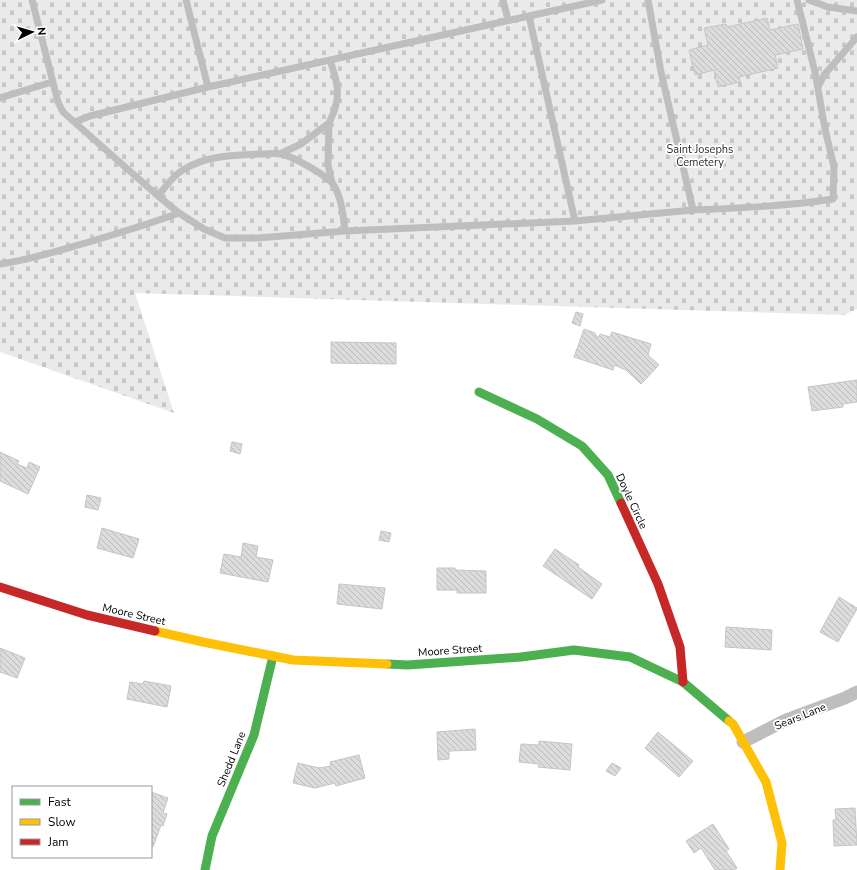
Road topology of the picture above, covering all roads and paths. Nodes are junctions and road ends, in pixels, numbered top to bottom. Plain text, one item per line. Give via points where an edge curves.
1 (32, 0) edge
2 (186, 0) edge
3 (503, 0) edge
4 (602, 0) edge
5 (648, 0) edge
6 (797, 0) edge
7 (809, 0) edge
8 (857, 12) edge
9 (528, 16) junction
10 (508, 20) junction
11 (857, 37) edge
12 (330, 60) junction
13 (52, 82) junction
14 (818, 87) junction
15 (208, 88) junction
16 (0, 98) edge
17 (75, 122) junction
18 (329, 123) junction
19 (280, 154) junction
20 (332, 183) junction
21 (158, 196) junction
22 (693, 210) junction
23 (179, 213) junction
24 (575, 221) junction
25 (345, 231) junction
26 (0, 264) edge
27 (479, 392) dead end
28 (0, 587) edge
29 (273, 656) junction
30 (683, 682) junction
31 (857, 692) edge
32 (743, 742) junction
33 (205, 870) edge
34 (780, 870) edge

1 - 13 lane
2 - 15 lane
3 - 10 lane
4 - 9 lane
5 - 22 lane
6 - 14 lane
7 - 8 lane via 828,8
9 - 10 lane
9 - 24 lane
10 - 12 lane
11 - 14 lane via 824,75
12 - 15 lane
12 - 18 lane via 338,94 336,108
13 - 16 lane
13 - 17 lane via 63,112
14 - 22 lane via 834,167 833,199
15 - 17 lane via 90,116
17 - 21 lane
18 - 19 lane via 301,144
18 - 20 lane via 328,165
19 - 20 lane via 299,161
19 - 21 lane via 239,155 200,161 182,170
20 - 25 lane via 339,195
21 - 23 lane
22 - 24 lane
23 - 25 lane via 204,229 225,238
23 - 26 lane via 75,246
24 - 25 lane
27 - 30 street, Doyle Circle via 537,419 582,446 608,475 661,591 680,647
28 - 29 street, Moore Street via 87,615
29 - 30 street, Moore Street via 293,660 408,665 521,657 574,650 630,657
29 - 33 street, Shedd Lane via 254,734 212,836
30 - 32 street, Moore Street via 733,724
31 - 32 street, Sears Lane via 786,720
32 - 34 street, Moore Street via 766,782 782,844

